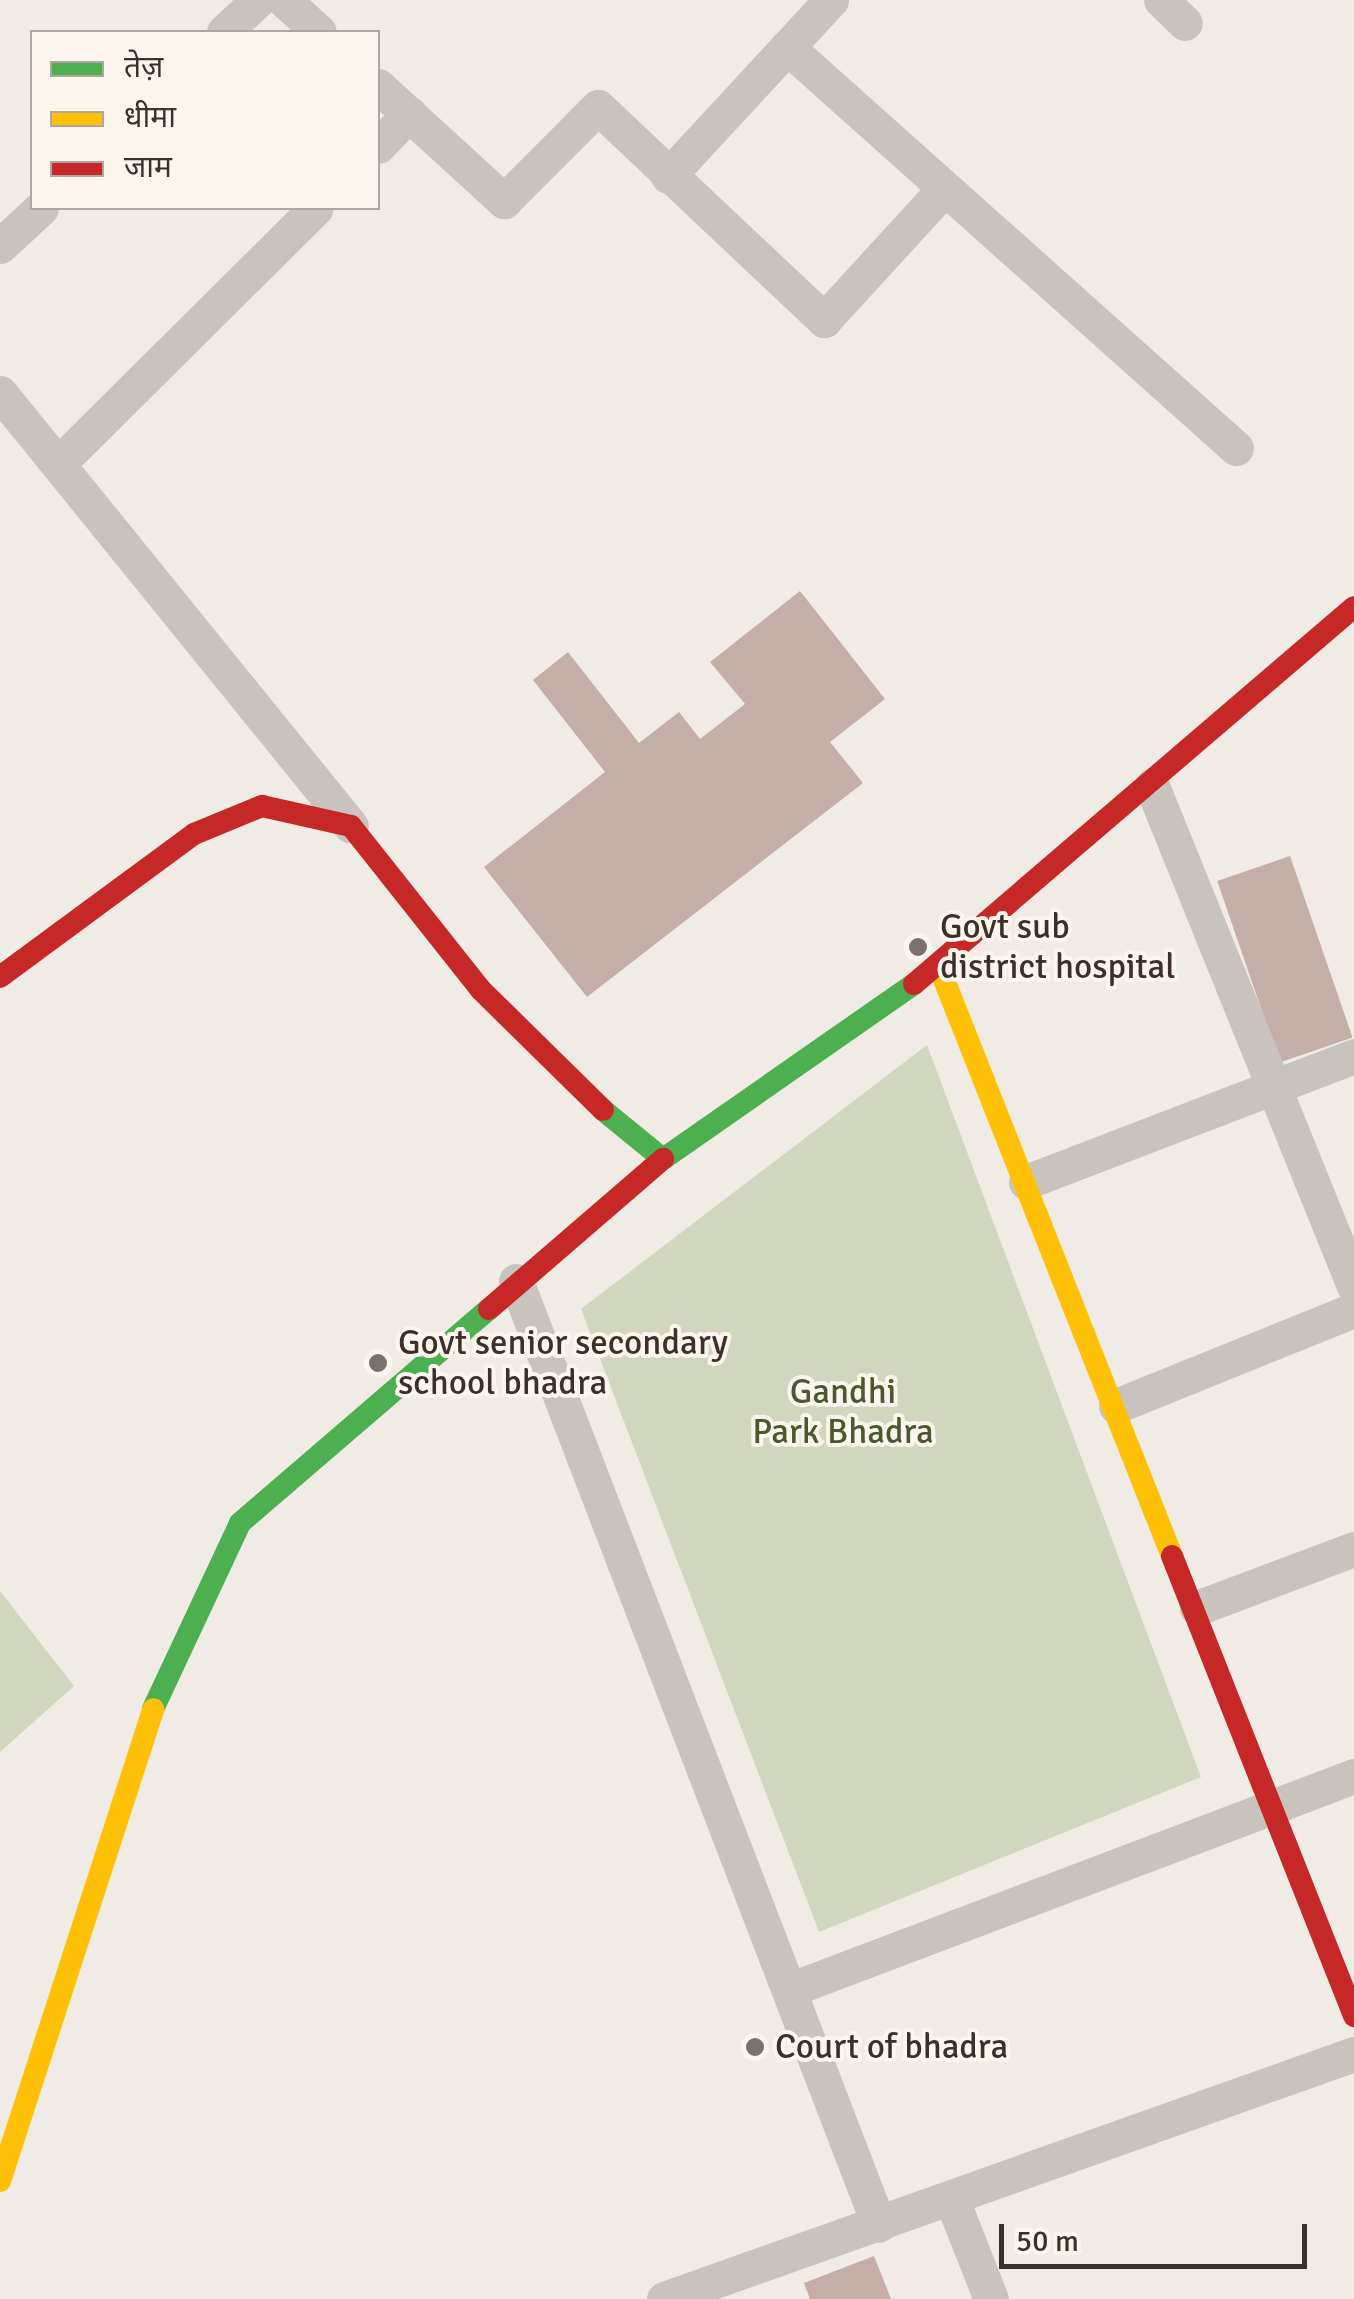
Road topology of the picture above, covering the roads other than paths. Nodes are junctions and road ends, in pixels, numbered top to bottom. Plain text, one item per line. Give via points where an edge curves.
1 (258, 0) edge
2 (284, 0) edge
3 (831, 0) edge
4 (226, 30) edge
5 (317, 30) edge
6 (787, 47) junction
7 (380, 88) edge
8 (409, 114) junction
9 (380, 144) edge
10 (668, 176) junction
11 (944, 190) junction
12 (39, 210) edge
13 (314, 210) edge
14 (0, 246) edge
15 (0, 393) edge
16 (1236, 448) dead end
17 (58, 464) junction
18 (1354, 607) edge
19 (1152, 786) junction
20 (352, 826) junction
21 (939, 967) junction
22 (0, 977) edge
23 (1354, 1056) edge
24 (1276, 1086) junction
25 (662, 1159) junction
26 (1026, 1182) junction
27 (516, 1282) junction
28 (1354, 1286) edge
29 (1354, 1310) edge
30 (1116, 1406) junction
31 (1354, 1549) edge
32 (1196, 1608) junction
33 (1354, 1776) edge
34 (1273, 1804) junction
35 (794, 1988) junction
36 (1354, 2016) edge
37 (1354, 2054) edge
38 (0, 2181) edge
39 (952, 2200) junction
40 (879, 2225) junction
41 (664, 2299) edge
42 (991, 2299) edge

1 - 4 street
2 - 5 street
3 - 6 street
6 - 10 street
6 - 11 street
7 - 8 street
8 - 9 street
8 - 10 street via 504,201 598,107
10 - 11 street via 824,320
11 - 16 street
12 - 14 street
13 - 17 street
15 - 17 street
17 - 20 street
18 - 19 main road
19 - 21 main road
19 - 24 street
20 - 22 main road via 262,806 194,834
20 - 25 main road via 480,990 573,1086
21 - 25 main road
21 - 26 main road
23 - 24 street
24 - 26 street
24 - 28 street
25 - 27 main road
26 - 30 main road
27 - 35 street
27 - 38 main road via 240,1522 152,1712
29 - 30 street
30 - 32 main road
31 - 32 street
32 - 34 main road
33 - 34 street
34 - 35 street
34 - 36 main road
35 - 40 street
37 - 39 street
39 - 40 street
39 - 42 street
40 - 41 street

